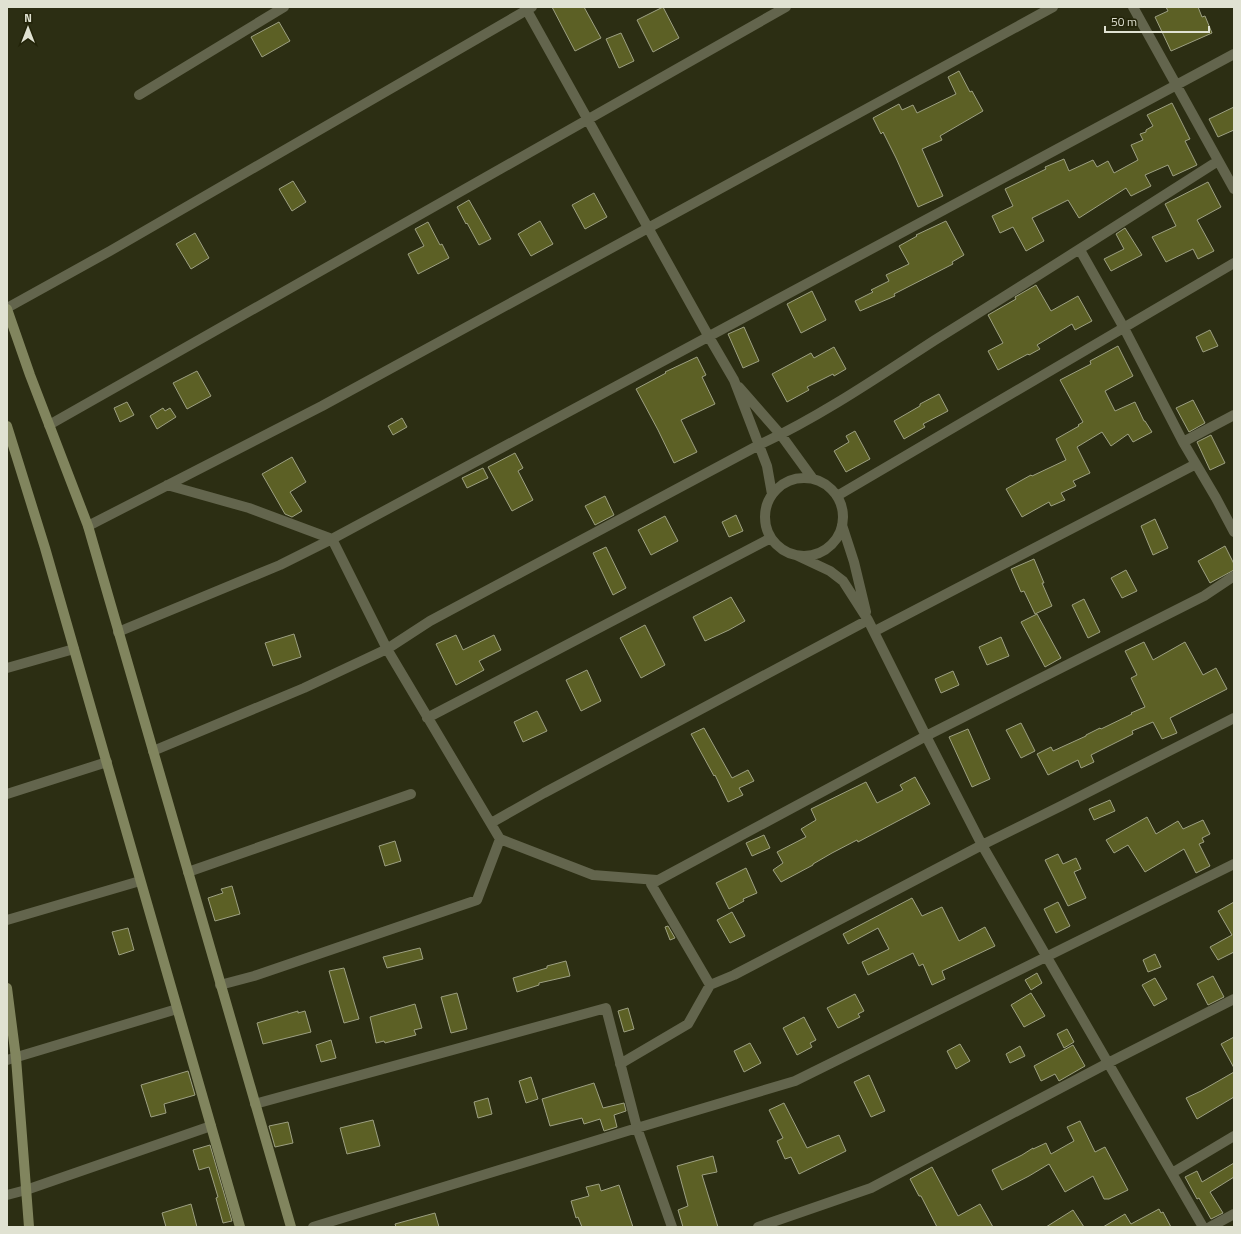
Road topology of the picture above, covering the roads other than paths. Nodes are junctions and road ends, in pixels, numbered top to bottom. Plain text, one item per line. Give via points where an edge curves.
1 (284, 7) edge
2 (786, 7) edge
3 (1053, 7) edge
4 (1133, 7) edge
5 (528, 8) edge
6 (1234, 54) edge
7 (1176, 86) junction
8 (139, 95) dead end
9 (588, 120) junction
10 (1218, 161) junction
11 (1234, 190) edge
12 (648, 228) junction
13 (1080, 250) junction
14 (1234, 263) edge
15 (7, 309) edge
16 (1124, 328) junction
17 (709, 337) junction
18 (734, 380) junction
19 (1234, 415) edge
20 (49, 425) junction
21 (7, 426) edge
22 (781, 435) junction
23 (1183, 442) junction
24 (759, 445) junction
25 (1196, 464) junction
26 (813, 479) junction
27 (167, 485) junction
28 (772, 494) junction
29 (837, 496) junction
30 (842, 525) junction
31 (88, 526) junction
32 (1234, 532) edge
33 (771, 538) junction
34 (332, 539) junction
35 (796, 555) junction
36 (1234, 576) edge
37 (868, 620) junction
38 (875, 631) junction
39 (118, 632) junction
40 (74, 648) junction
41 (387, 648) junction
42 (7, 668) edge
43 (428, 718) junction
44 (1234, 718) edge
45 (926, 736) junction
46 (153, 751) junction
47 (107, 762) junction
48 (7, 794) edge
49 (411, 794) dead end
50 (491, 823) junction
51 (500, 838) junction
52 (982, 845) junction
53 (1234, 864) edge
54 (188, 872) junction
55 (657, 880) junction
56 (140, 881) junction
57 (7, 920) edge
58 (1047, 957) junction
59 (220, 985) junction
60 (710, 985) junction
61 (7, 988) edge
62 (1234, 999) edge
63 (177, 1009) junction
64 (11, 1059) edge
65 (1108, 1063) junction
66 (620, 1064) junction
67 (255, 1104) junction
68 (211, 1126) junction
69 (636, 1128) junction
70 (1234, 1136) edge
71 (1172, 1172) junction
72 (26, 1190) junction
73 (7, 1195) edge
74 (1234, 1214) edge
75 (29, 1227) edge
76 (240, 1227) edge
77 (291, 1227) edge
78 (313, 1227) edge
79 (672, 1227) edge
80 (758, 1227) edge
81 (1203, 1227) edge
82 (1210, 1227) edge

1 - 8 street
2 - 9 street
3 - 12 street
4 - 7 street
5 - 9 street
5 - 15 street
6 - 7 street
7 - 10 street
7 - 17 street
9 - 12 street
9 - 20 street
10 - 11 street
10 - 13 street
12 - 17 street
12 - 27 street via 322,406
13 - 16 street
13 - 22 street
14 - 16 street
15 - 20 main road
16 - 23 street
16 - 29 street
17 - 18 street
17 - 34 street
18 - 22 street
18 - 24 street
19 - 23 street
20 - 31 main road
21 - 40 main road
22 - 24 street
22 - 26 street
23 - 25 street
24 - 28 street via 767,466
24 - 41 street via 430,621
25 - 32 street
25 - 38 street
26 - 28 street via 797,478 783,484
26 - 29 street via 827,485
27 - 31 street
27 - 34 street via 249,508
28 - 33 street via 766,508 765,524
29 - 30 street via 843,510
30 - 35 street via 836,540 825,550 811,556
30 - 37 street
31 - 39 main road
33 - 35 street via 782,549
33 - 43 street
34 - 39 street via 280,565
34 - 41 street
35 - 37 street via 830,571 843,581
36 - 45 street via 1204,596
37 - 38 street
37 - 50 street
38 - 45 street
39 - 46 main road
40 - 42 street
40 - 47 main road
41 - 43 street
41 - 46 street via 304,688
43 - 50 street
44 - 52 street
45 - 52 street
45 - 55 street
46 - 54 main road
47 - 48 street
47 - 56 main road
49 - 54 street
50 - 51 street
51 - 55 street via 593,875
51 - 59 street via 477,900 254,976
52 - 58 street
52 - 60 street via 734,975
53 - 58 street
54 - 59 main road
55 - 60 street via 651,884
56 - 57 street
56 - 63 main road
58 - 65 street
58 - 69 street via 795,1081
59 - 67 main road
60 - 66 street via 688,1024
61 - 64 main road
62 - 65 street
63 - 64 street
63 - 68 main road
64 - 72 main road
65 - 71 street
65 - 80 street via 871,1188
66 - 67 street via 606,1008
66 - 69 street
67 - 77 main road
68 - 72 street
68 - 76 main road
69 - 78 street
69 - 79 street
70 - 71 street
71 - 81 street
72 - 73 street
72 - 75 main road
74 - 82 street

